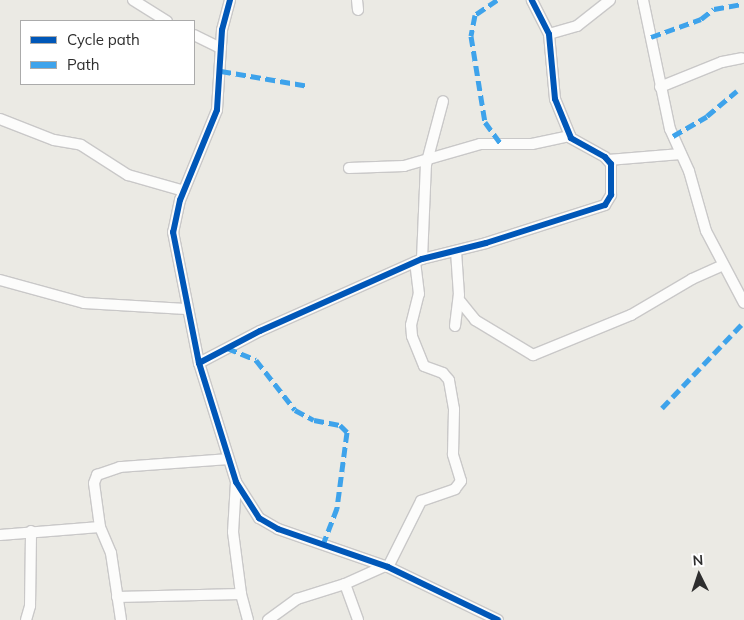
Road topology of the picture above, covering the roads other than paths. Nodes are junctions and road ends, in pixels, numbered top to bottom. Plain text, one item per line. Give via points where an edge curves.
1 (133, 0) edge
2 (230, 0) edge
3 (532, 0) edge
4 (610, 0) edge
5 (643, 0) edge
6 (165, 20) edge
7 (549, 34) junction
8 (195, 35) edge
9 (221, 48) junction
10 (742, 58) dead end
11 (660, 86) junction
12 (443, 101) dead end
13 (0, 119) edge
14 (570, 136) junction
15 (680, 154) junction
16 (427, 159) junction
17 (608, 160) junction
18 (349, 168) dead end
19 (184, 191) junction
20 (456, 251) junction
21 (419, 261) junction
22 (723, 266) junction
23 (0, 280) edge
24 (743, 298) edge
25 (459, 300) junction
26 (186, 309) junction
27 (455, 326) dead end
28 (199, 363) junction
29 (228, 459) junction
30 (236, 482) junction
31 (100, 527) junction
32 (30, 531) junction
33 (0, 535) edge
34 (387, 566) junction
35 (345, 584) junction
36 (241, 594) junction
37 (117, 597) junction
38 (26, 620) edge
39 (121, 620) edge
40 (248, 620) edge
41 (268, 620) edge
42 (358, 620) edge
43 (498, 620) edge

1 - 6 street
2 - 9 street
3 - 7 street
4 - 7 street via 577,26
5 - 11 street
7 - 14 street via 555,99
8 - 9 street
9 - 19 street via 217,110
10 - 11 street via 728,60
11 - 15 street via 670,129
12 - 16 street
13 - 19 street via 54,140 81,145 128,175
14 - 16 street via 532,144 485,143
14 - 17 street
15 - 17 street
15 - 22 street via 690,170 706,231
16 - 18 street via 404,166
16 - 21 street
17 - 20 street via 612,169 612,189 602,207
19 - 26 street via 173,232
20 - 21 street
20 - 25 street
21 - 28 street via 260,331
21 - 34 street via 419,294 411,325 412,336 424,366 443,373 449,380 454,409 453,454 461,480 455,490 421,501
22 - 24 street
22 - 25 street via 692,279 630,315 533,355 475,320
23 - 26 street via 84,303
25 - 27 street
26 - 28 street
28 - 29 street
29 - 30 street
29 - 31 street via 120,467 104,472 94,483
30 - 34 street via 253,510 266,523
30 - 36 street via 233,532
31 - 32 street
31 - 37 street via 111,552
32 - 33 street
32 - 38 street via 30,606
34 - 35 street
34 - 43 street
35 - 41 street via 303,596
35 - 42 street
36 - 37 street
36 - 40 street
37 - 39 street

